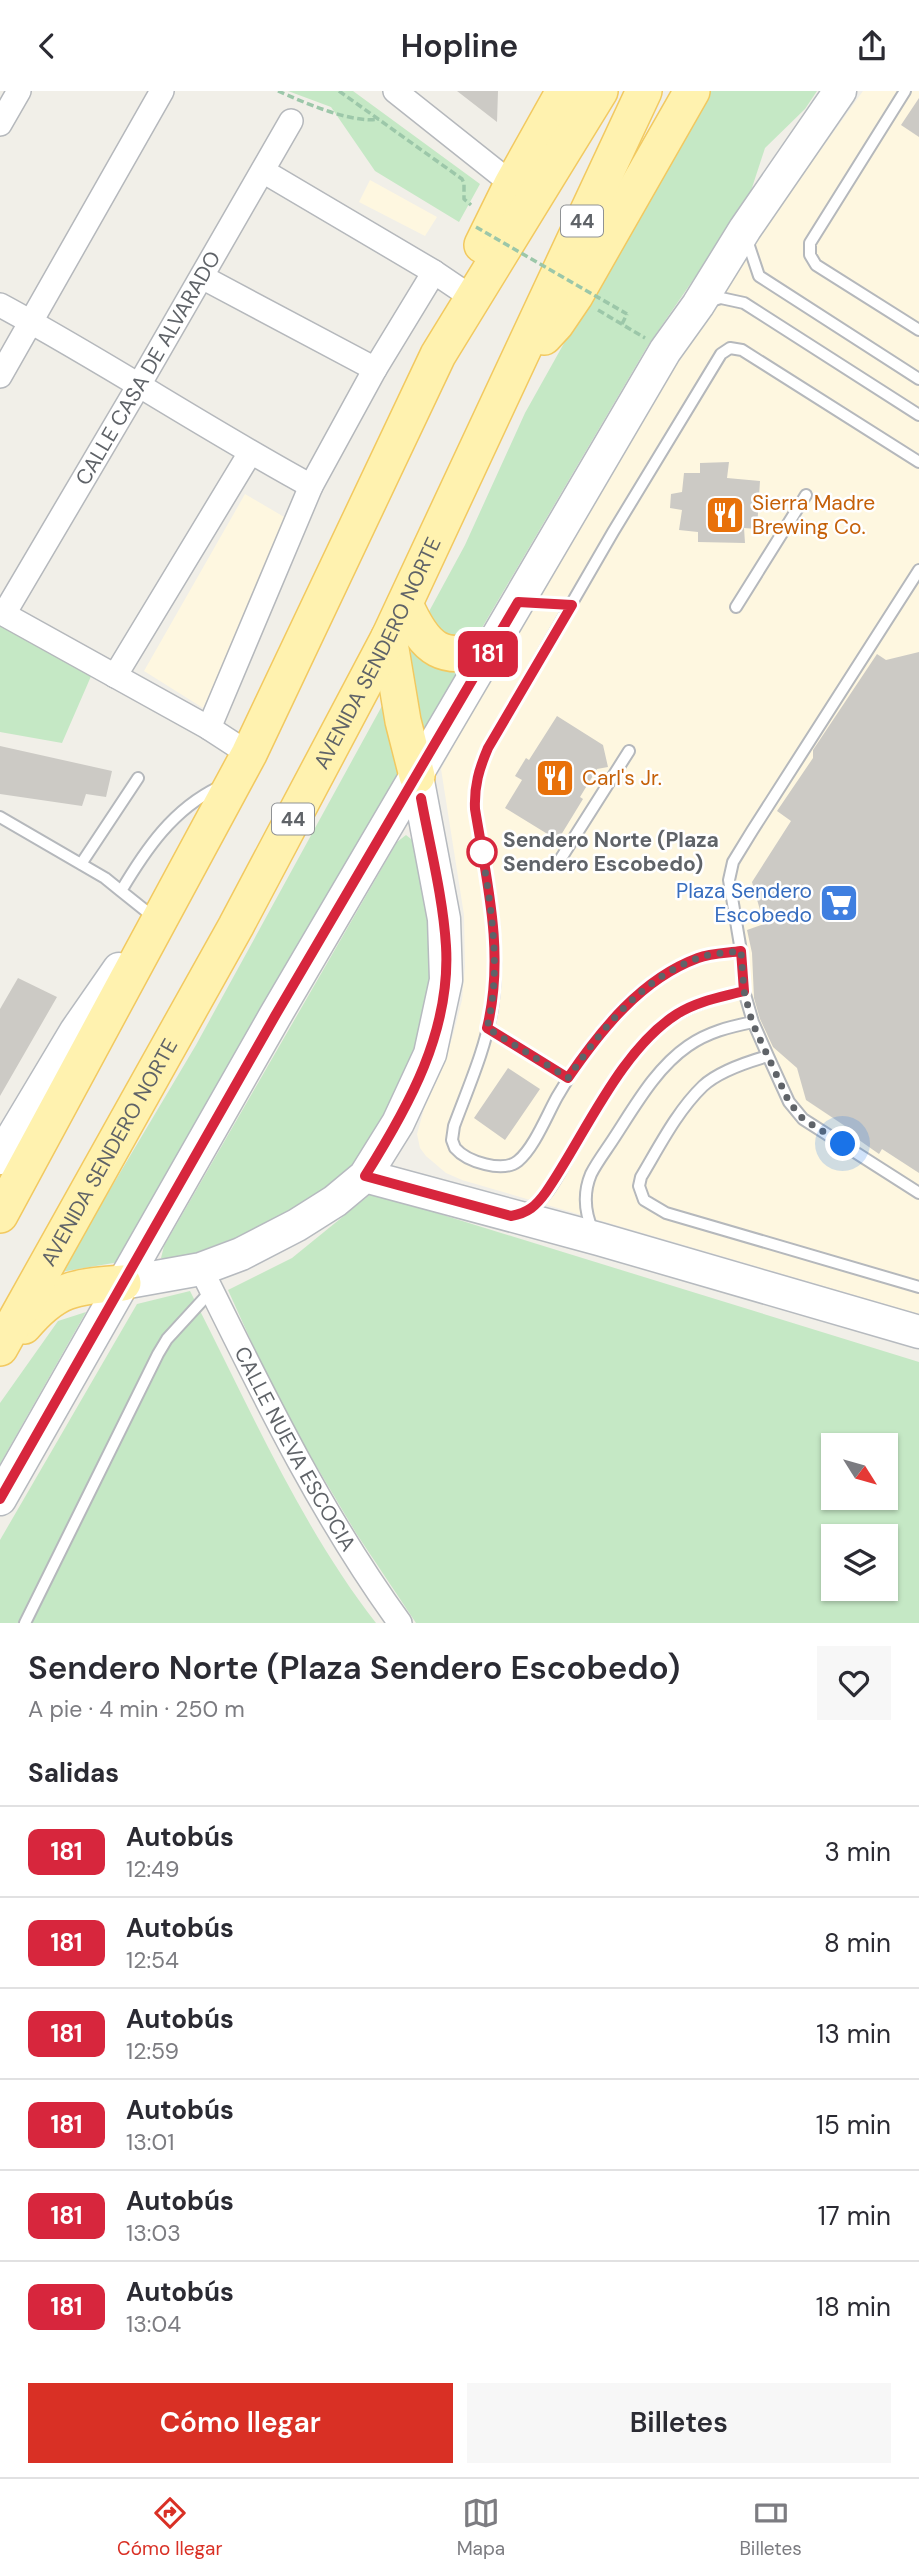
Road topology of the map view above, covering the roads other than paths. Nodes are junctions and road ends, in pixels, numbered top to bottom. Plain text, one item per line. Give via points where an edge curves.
1 (19, 91) edge
2 (162, 91) edge
3 (395, 91) edge
4 (644, 91) edge
5 (692, 91) edge
6 (841, 91) edge
7 (905, 91) edge
8 (584, 98) edge
9 (291, 121) dead end
10 (0, 124) edge
11 (263, 171) junction
12 (512, 184) junction
13 (745, 229) junction
14 (434, 272) junction
15 (202, 277) junction
16 (472, 296) junction
17 (0, 305) edge
18 (698, 305) junction
19 (32, 322) junction
20 (919, 330) edge
21 (521, 352) junction
22 (375, 369) junction
23 (0, 376) edge
24 (919, 379) edge
25 (139, 385) junction
26 (919, 415) edge
27 (250, 453) junction
28 (919, 462) edge
29 (311, 486) junction
30 (806, 495) dead end
31 (919, 570) edge
32 (518, 602) junction
33 (405, 604) junction
34 (572, 605) junction
35 (736, 607) dead end
36 (2, 613) edge
37 (389, 637) junction
38 (492, 647) junction
39 (115, 676) junction
40 (209, 728) junction
41 (629, 751) dead end
42 (241, 767) junction
43 (417, 776) junction
44 (138, 778) dead end
45 (0, 817) edge
46 (558, 863) dead end
47 (81, 864) junction
48 (121, 891) junction
49 (157, 925) junction
50 (741, 951) junction
51 (744, 991) junction
52 (752, 1022) junction
53 (487, 1028) junction
54 (768, 1056) junction
55 (568, 1078) junction
56 (0, 1158) edge
57 (365, 1176) junction
58 (919, 1193) edge
59 (0, 1215) edge
60 (511, 1216) junction
61 (599, 1239) junction
62 (206, 1280) junction
63 (123, 1283) junction
64 (919, 1287) edge
65 (919, 1332) edge
66 (0, 1348) edge
67 (0, 1361) edge
68 (0, 1499) edge
69 (24, 1623) edge
70 (400, 1623) edge

1 - 10 street
2 - 19 street
3 - 12 street
4 - 21 main road, AVENIDA SENDERO NORTE / 44
5 - 21 main road via 575,296 548,333
6 - 13 street
7 - 20 lane via 825,216 810,243 810,255 816,265
8 - 12 main road
8 - 16 main road, 44
9 - 11 street, CALLE CASA DE ALVARADO
11 - 14 street
11 - 15 street, CALLE CASA DE ALVARADO
12 - 16 main road via 475,260
13 - 18 street
13 - 24 lane via 759,276
14 - 16 street
14 - 22 street
15 - 22 street
15 - 25 street, CALLE CASA DE ALVARADO
16 - 42 main road, 44 via 438,355
17 - 19 street
18 - 26 lane via 721,298 744,303
18 - 32 street via 665,351
19 - 23 street
19 - 25 street
21 - 33 main road, AVENIDA SENDERO NORTE / 44
22 - 29 street
25 - 27 street
25 - 36 street, CALLE CASA DE ALVARADO
27 - 29 street
27 - 39 street
28 - 34 lane via 742,350 730,348 704,381
29 - 40 street
30 - 35 lane
31 - 50 lane via 733,862 729,880
32 - 34 lane
32 - 38 street
33 - 37 main road, AVENIDA SENDERO NORTE / 44
33 - 38 main road via 416,628 444,653 467,655
34 - 53 lane via 478,771 475,809 495,932 495,987
36 - 39 street
37 - 43 main road
37 - 66 main road, AVENIDA SENDERO NORTE / 44 via 236,926
38 - 43 street
39 - 40 street
40 - 42 street
41 - 46 lane
42 - 48 lane via 163,828
42 - 49 main road, 44
43 - 57 street via 444,919 446,980 421,1076
43 - 63 street
44 - 47 lane
45 - 47 lane
47 - 48 lane
48 - 49 lane
49 - 56 street via 110,979
49 - 59 main road, 44
50 - 51 lane
50 - 55 lane via 700,957 657,980 603,1030
51 - 52 lane
51 - 60 lane via 694,1005 662,1025 629,1060 539,1201 529,1211
52 - 54 lane
52 - 61 lane via 718,1030 690,1044 666,1065 636,1104 591,1174 587,1217
53 - 55 lane
53 - 55 lane via 454,1126 453,1145 461,1155 505,1167 521,1159
54 - 58 lane via 789,1102 803,1119
54 - 64 lane via 713,1080 696,1094 641,1177 644,1200 666,1213
57 - 60 street
57 - 62 street via 335,1201 241,1254
60 - 61 street
61 - 65 street
62 - 63 street
62 - 69 lane via 158,1354
62 - 70 street, CALLE NUEVA ESCOCIA via 361,1570
63 - 67 main road via 83,1286 52,1297 22,1328
63 - 68 street

